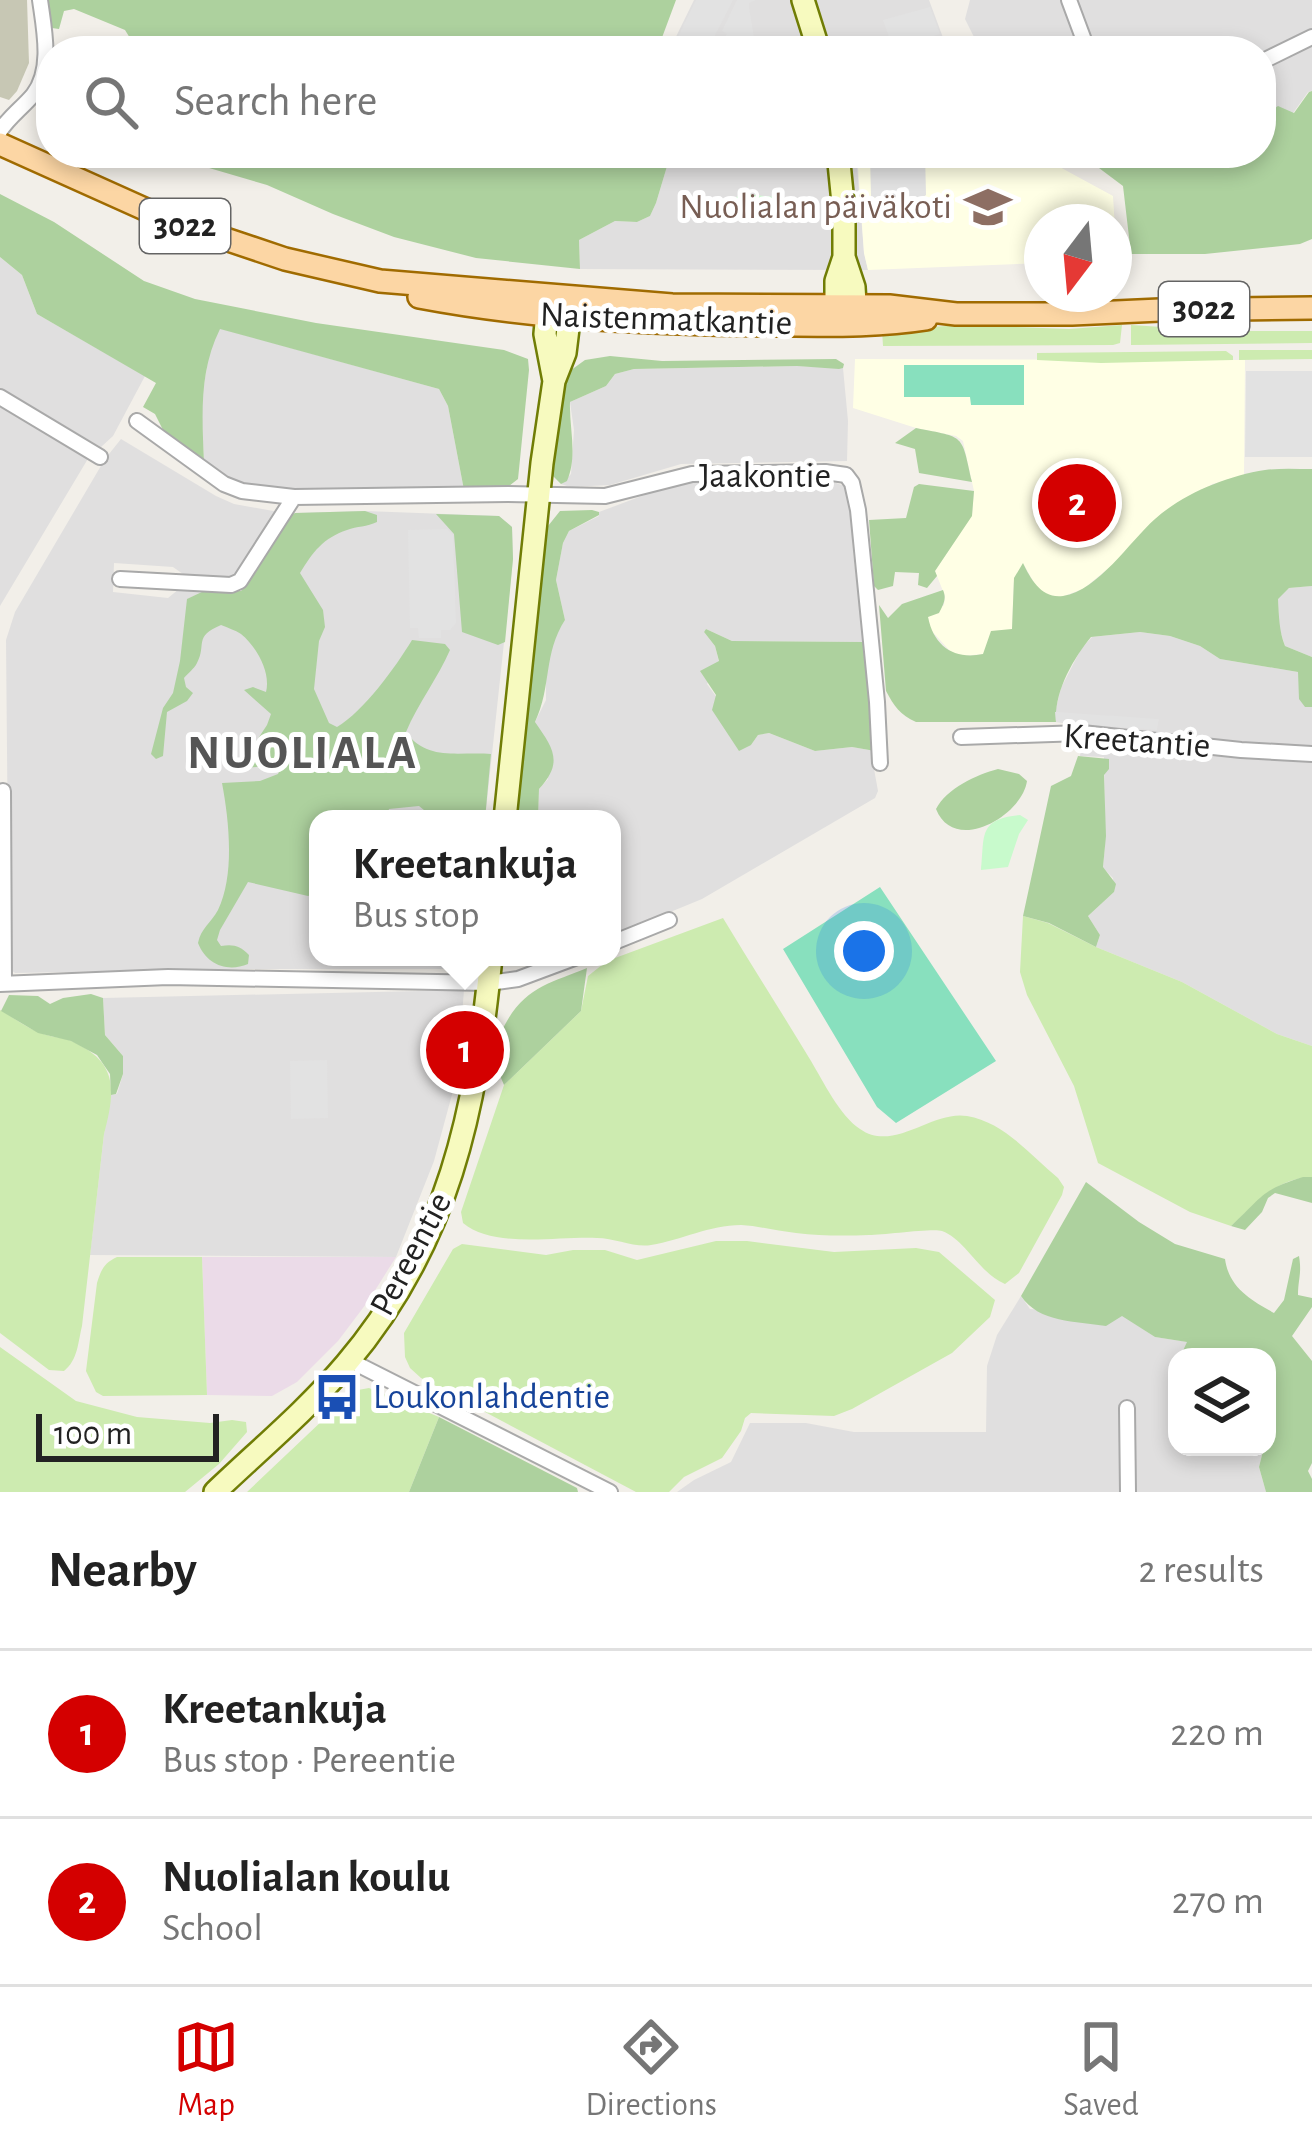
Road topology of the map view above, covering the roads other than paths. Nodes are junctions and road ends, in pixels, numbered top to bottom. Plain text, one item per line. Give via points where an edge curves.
1 (40, 0) edge
2 (803, 0) edge
3 (1069, 0) edge
4 (44, 36) edge
5 (814, 36) edge
6 (1082, 36) edge
7 (1312, 37) edge
8 (1276, 55) edge
9 (36, 89) edge
10 (0, 131) edge
11 (0, 144) edge
12 (36, 160) edge
13 (53, 168) edge
14 (840, 168) edge
15 (559, 307) junction
16 (1312, 308) edge
17 (1097, 314) junction
18 (846, 315) junction
19 (1312, 322) edge
20 (0, 397) edge
21 (137, 421) dead end
22 (100, 457) dead end
23 (538, 494) junction
24 (294, 496) junction
25 (120, 579) dead end
26 (961, 737) dead end
27 (1312, 754) edge
28 (880, 763) dead end
29 (2, 791) edge
30 (507, 810) edge
31 (669, 920) dead end
32 (621, 939) edge
33 (490, 966) edge
34 (553, 966) edge
35 (489, 982) junction
36 (2, 984) edge
37 (349, 1360) junction
38 (1127, 1408) dead end
39 (215, 1492) edge
40 (610, 1492) edge
41 (1128, 1492) edge

1 - 4 street
2 - 5 street
3 - 6 street
7 - 8 street
9 - 10 street
11 - 12 main road, Naistenmatkantie / 3022
13 - 15 main road, Naistenmatkantie / 3022 via 169,220 409,295
14 - 18 street via 851,275
15 - 18 main road, Naistenmatkantie / 3022
15 - 23 street via 545,334 554,381
16 - 17 main road, Naistenmatkantie / 3022
17 - 18 main road, Naistenmatkantie / 3022 via 908,322
17 - 19 main road, Naistenmatkantie / 3022
20 - 22 street
21 - 24 street via 224,484
23 - 24 street
23 - 28 street, Jaakontie via 615,495 723,472 850,478
23 - 30 street
24 - 25 street via 240,581
26 - 27 street, Kreetantie via 1082,733
29 - 36 street
31 - 32 street
33 - 35 street, Pereentie
34 - 35 street
35 - 36 street via 168,977
35 - 37 street, Pereentie via 478,1074 443,1200 407,1274
37 - 39 street, Pereentie
37 - 40 street
38 - 41 street

